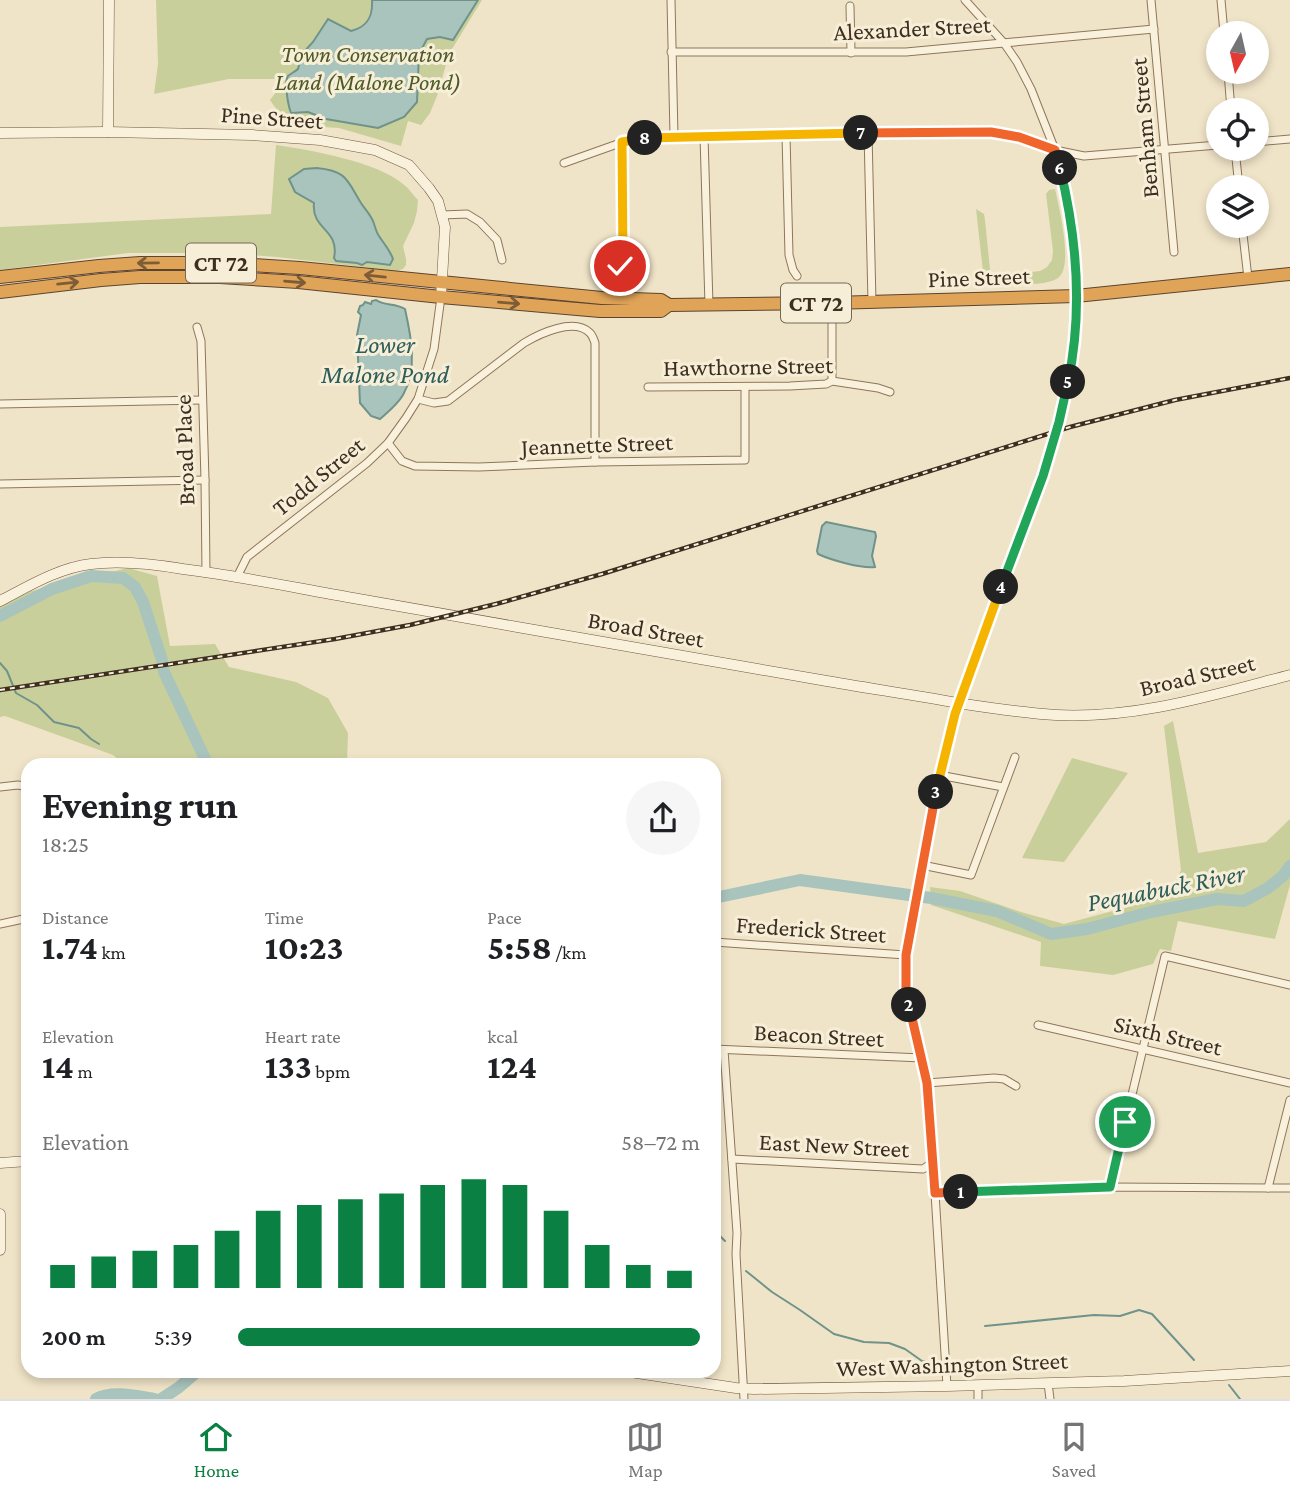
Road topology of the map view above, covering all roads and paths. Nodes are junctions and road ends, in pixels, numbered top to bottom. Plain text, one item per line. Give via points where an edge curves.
1 (109, 0) edge
2 (671, 0) edge
3 (965, 0) edge
4 (1151, 0) edge
5 (1221, 0) edge
6 (850, 6) dead end
7 (1223, 21) edge
8 (1154, 29) junction
9 (1004, 43) junction
10 (671, 51) junction
11 (851, 52) junction
12 (108, 132) junction
13 (0, 133) edge
14 (868, 133) junction
15 (786, 135) junction
16 (674, 136) junction
17 (704, 136) junction
18 (1290, 139) edge
19 (1269, 141) edge
20 (622, 142) junction
21 (1206, 146) edge
22 (1055, 150) junction
23 (1166, 150) junction
24 (564, 163) dead end
25 (442, 215) junction
26 (1243, 238) edge
27 (1174, 253) dead end
28 (502, 260) dead end
29 (1290, 274) edge
30 (614, 275) dead end
31 (797, 276) dead end
32 (0, 277) edge
33 (1248, 278) junction
34 (443, 282) junction
35 (0, 292) edge
36 (1076, 296) junction
37 (441, 297) junction
38 (872, 302) junction
39 (832, 303) junction
40 (670, 305) junction
41 (709, 305) junction
42 (197, 327) dead end
43 (832, 381) junction
44 (648, 387) dead end
45 (745, 387) junction
46 (890, 392) dead end
47 (418, 399) junction
48 (202, 400) junction
49 (0, 404) edge
50 (388, 443) junction
51 (595, 462) junction
52 (205, 481) junction
53 (0, 484) edge
54 (206, 572) junction
55 (237, 577) junction
56 (0, 601) edge
57 (1290, 675) edge
58 (959, 703) junction
59 (1015, 757) dead end
60 (939, 775) junction
61 (21, 785) edge
62 (0, 787) edge
63 (1003, 787) junction
64 (922, 865) junction
65 (21, 920) edge
66 (0, 924) edge
67 (721, 942) edge
68 (906, 955) junction
69 (1290, 985) edge
70 (1038, 1025) dead end
71 (1143, 1049) junction
72 (721, 1050) edge
73 (724, 1050) junction
74 (922, 1058) junction
75 (927, 1083) junction
76 (1290, 1083) edge
77 (1016, 1086) dead end
78 (1290, 1100) edge
79 (732, 1159) junction
80 (21, 1162) edge
81 (0, 1163) edge
82 (932, 1163) junction
83 (1110, 1187) junction
84 (1268, 1188) junction
85 (1290, 1188) edge
86 (935, 1193) junction
87 (0, 1214) edge
88 (0, 1250) edge
89 (1290, 1371) edge
90 (659, 1378) edge
91 (1048, 1383) junction
92 (978, 1385) junction
93 (947, 1386) junction
94 (744, 1394) edge
95 (978, 1399) edge
96 (1050, 1399) edge

1 - 12 main road
2 - 10 street
3 - 9 street
4 - 8 street, Benham Street
5 - 7 street
6 - 11 street
8 - 9 street, Alexander Street
8 - 23 street, Benham Street
9 - 11 street, Alexander Street
9 - 22 street via 1026,77
10 - 11 street, Alexander Street
10 - 16 street
12 - 13 main road, Pine Street
12 - 25 main road, Pine Street via 252,135 375,150 409,165 438,201
14 - 15 street
14 - 22 street via 991,132
14 - 38 street
15 - 17 street
15 - 31 street via 789,255
16 - 17 street
16 - 20 street
17 - 41 street
18 - 19 street
20 - 24 street
20 - 30 street via 623,255
21 - 23 street
22 - 23 street via 1084,156
22 - 36 street via 1074,242
23 - 27 street, Benham Street
25 - 28 street via 467,214 480,222 497,240
25 - 34 main road, Pine Street
26 - 33 street
29 - 33 highway, Pine Street / CT 72
34 -> 32 highway, CT 72 via 180,262 99,265
33 - 36 highway, Pine Street / CT 72
34 - 37 main road, Pine Street
34 - 40 highway, Pine Street / CT 72 via 661,300
35 -> 37 highway, CT 72 via 101,279 220,277
36 - 38 highway, Pine Street / CT 72
36 - 58 street via 1071,367 1059,422
37 -> 40 highway, Pine Street / CT 72 via 623,312 661,311
37 - 47 street, Todd Street via 433,349
38 - 39 highway, Pine Street / CT 72
39 - 41 highway, Pine Street / CT 72
39 - 43 street
40 - 41 highway, Pine Street / CT 72
42 - 48 street, Broad Place
43 - 45 street, Hawthorne Street
43 - 46 street, Hawthorne Street
44 - 45 street, Hawthorne Street
45 - 51 street, Jeannette Street via 745,460
47 - 50 street, Todd Street
47 - 51 street via 448,401 524,343 546,332 583,328 595,343
48 - 49 street
48 - 52 street, Broad Place
50 - 51 street, Jeannette Street via 402,461 415,466
50 - 55 street, Todd Street via 247,557
52 - 53 street
52 - 54 street, Broad Place
54 - 55 main road, Broad Street
54 - 56 main road, Broad Street via 132,563 92,564 64,570
55 - 58 main road, Broad Street
57 - 58 main road, Broad Street via 1189,702 1111,714 1014,712
58 - 60 street
59 - 63 street
60 - 63 street
60 - 64 street
61 - 62 street
63 - 64 street via 971,874
64 - 68 street
65 - 66 street
67 - 68 street, Frederick Street
68 - 74 street via 906,989
69 - 71 street via 1164,956
70 - 71 street, Sixth Street
71 - 76 street, Sixth Street
71 - 83 street
72 - 73 street, Beacon Street
73 - 74 street, Beacon Street
73 - 79 street
74 - 75 street
75 - 77 street via 994,1078
75 - 82 street
78 - 84 street
79 - 82 street, East New Street via 923,1169
79 - 94 street
80 - 81 main road
82 - 86 street
83 - 84 street
83 - 86 street
84 - 85 street
86 - 93 street
87 - 88 main road
89 - 91 main road, West Washington Street
90 - 94 main road, West Washington Street
91 - 92 main road, West Washington Street
91 - 96 street
92 - 93 main road, West Washington Street
92 - 95 street
93 - 94 main road, West Washington Street

